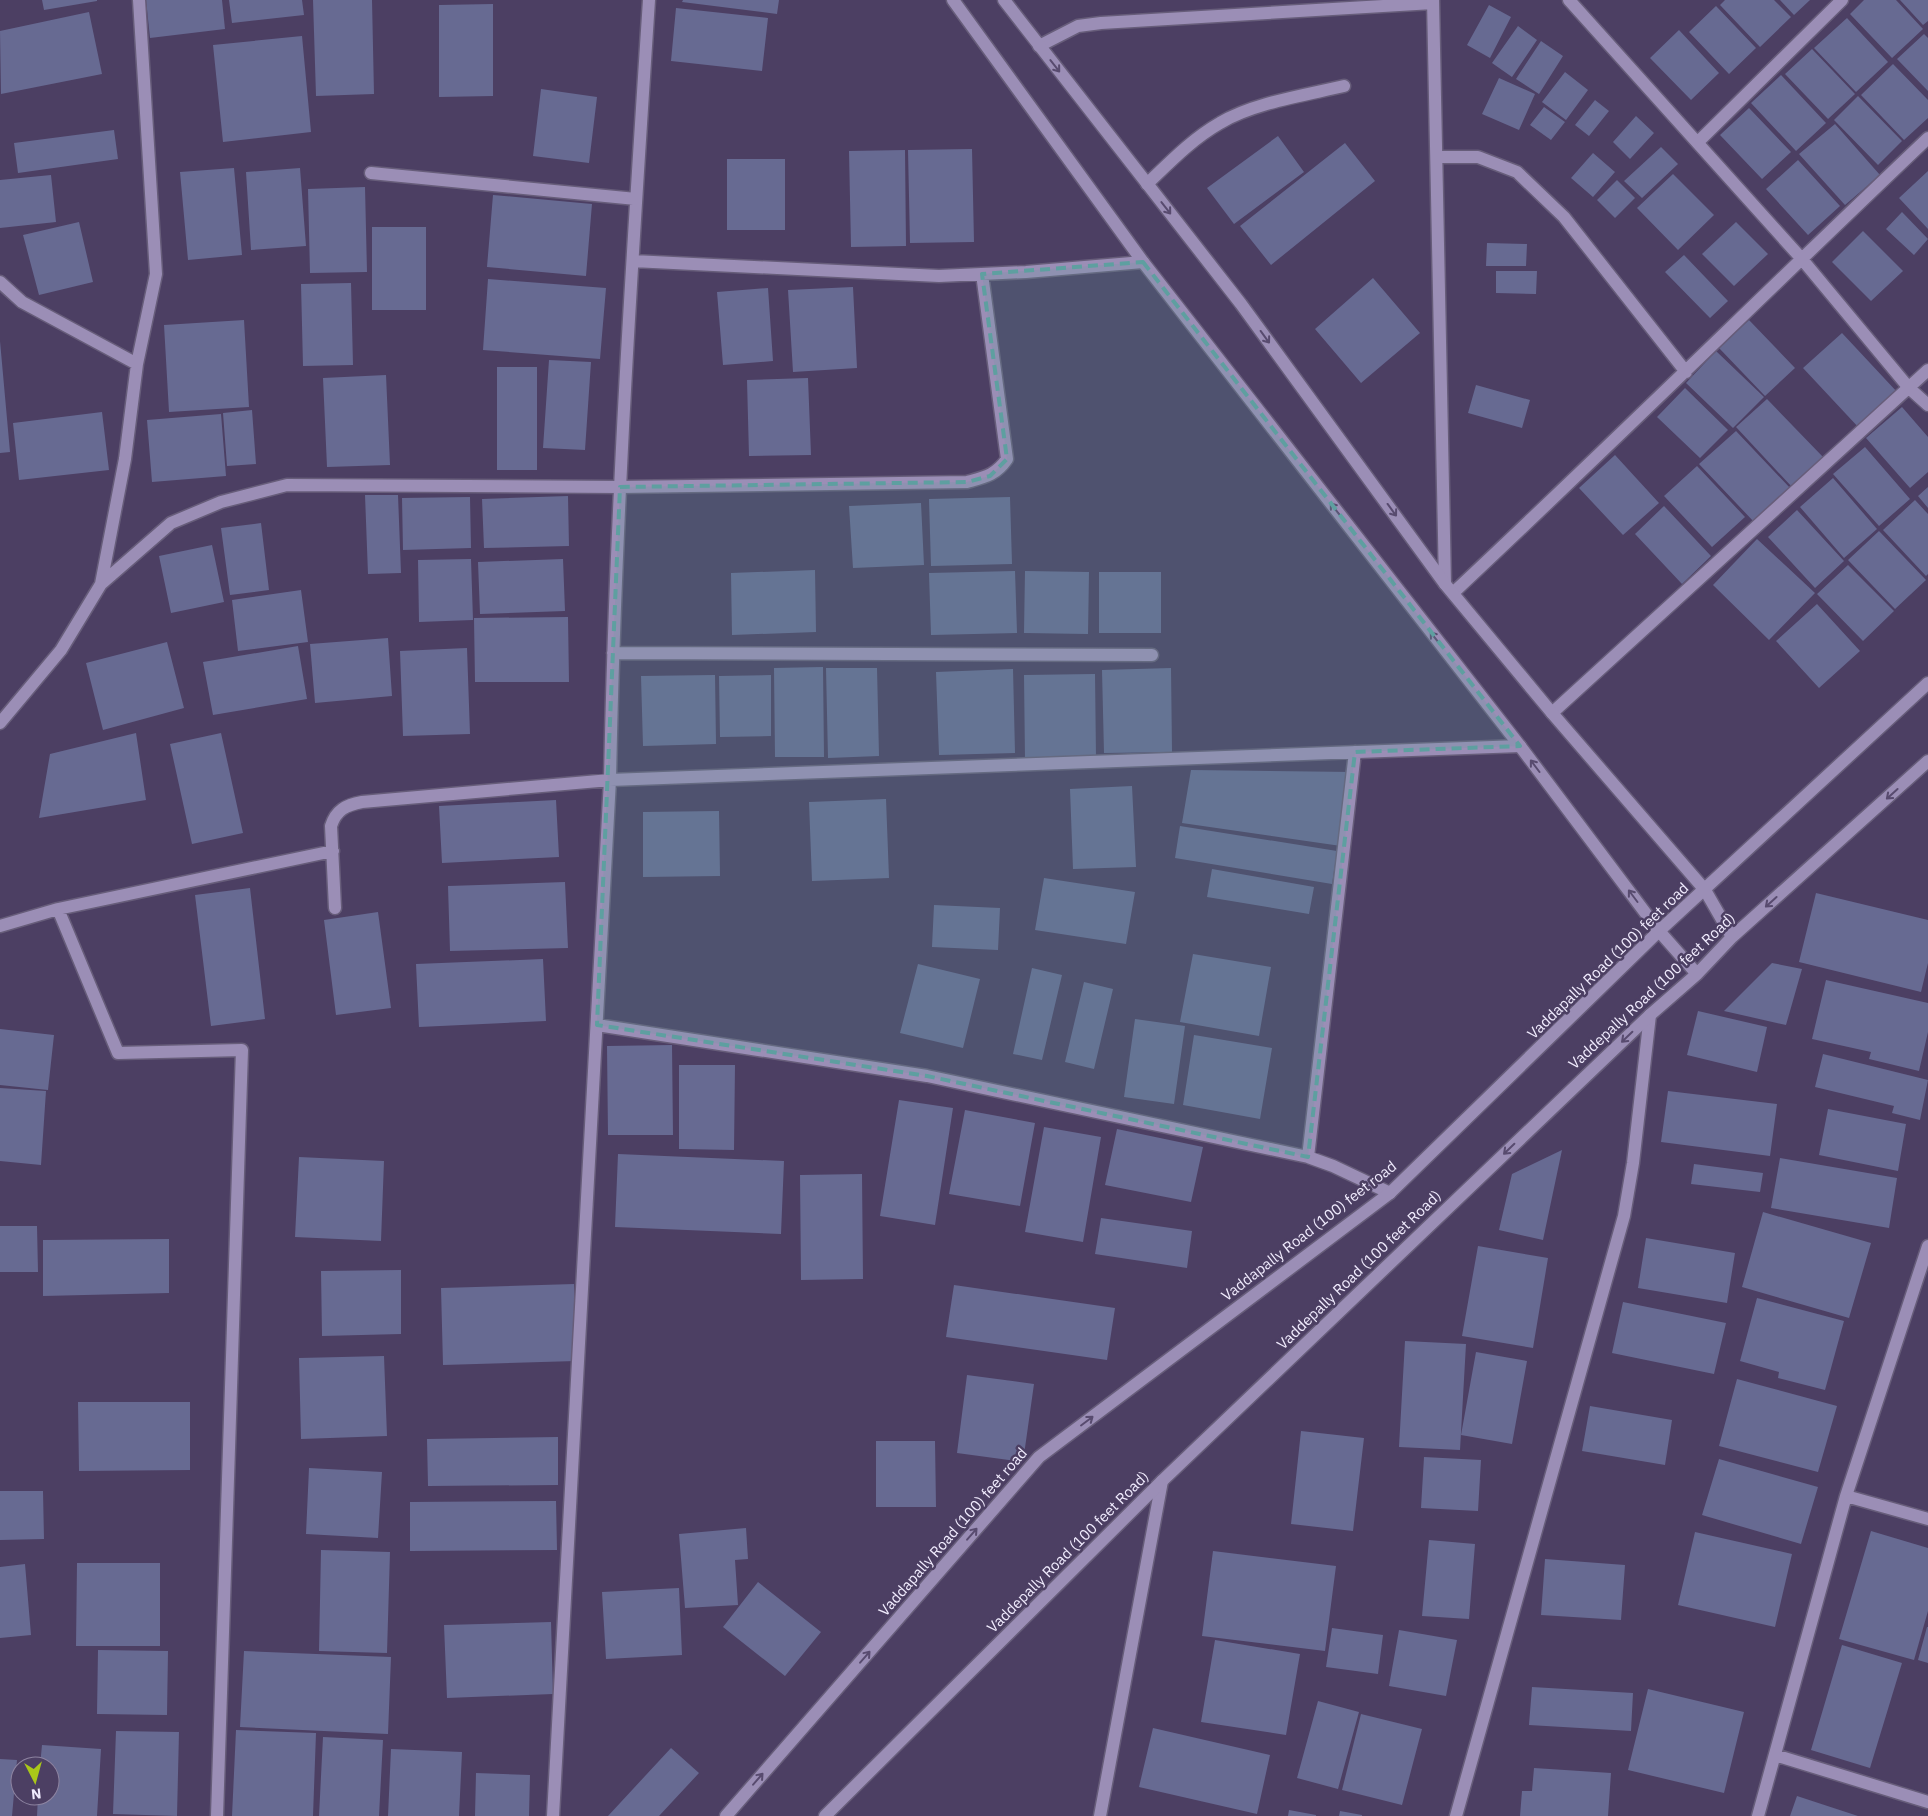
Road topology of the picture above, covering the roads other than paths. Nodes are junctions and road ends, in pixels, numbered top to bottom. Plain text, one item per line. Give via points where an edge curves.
1 (139, 0) edge
2 (649, 0) edge
3 (953, 0) edge
4 (1004, 0) edge
5 (1842, 0) edge
6 (1433, 2) edge
7 (1577, 3) edge
8 (1039, 46) junction
9 (1344, 86) dead end
10 (1928, 138) edge
11 (1698, 142) junction
12 (1436, 157) junction
13 (371, 172) dead end
14 (1147, 184) junction
15 (636, 199) junction
16 (1801, 258) junction
17 (633, 261) junction
18 (1143, 262) junction
19 (982, 274) junction
20 (0, 282) edge
21 (137, 364) junction
22 (1928, 370) edge
23 (1686, 372) junction
24 (1909, 388) junction
25 (1928, 405) edge
26 (620, 487) junction
27 (101, 584) junction
28 (1449, 588) junction
29 (612, 653) junction
30 (1152, 655) dead end
31 (1928, 683) edge
32 (1552, 713) junction
33 (0, 723) edge
34 (1520, 746) junction
35 (1356, 752) junction
36 (1928, 761) edge
37 (610, 780) junction
38 (333, 851) junction
39 (1705, 890) junction
40 (336, 908) dead end
41 (58, 909) junction
42 (0, 926) edge
43 (1659, 931) junction
44 (1732, 937) junction
45 (1697, 974) junction
46 (1650, 1015) junction
47 (597, 1026) junction
48 (1308, 1157) junction
49 (1390, 1193) junction
50 (1928, 1246) edge
51 (1162, 1481) junction
52 (1846, 1496) junction
53 (1928, 1520) edge
54 (1775, 1755) junction
55 (1928, 1802) edge
56 (217, 1816) edge
57 (553, 1816) edge
58 (726, 1816) edge
59 (825, 1816) edge
60 (1100, 1816) edge
61 (1456, 1816) edge
62 (1758, 1816) edge

1 - 21 street via 156,274
2 - 15 street
3 - 18 street
4 - 8 street
5 - 11 street
6 - 8 street via 1101,23 1078,26
6 - 12 street
7 - 11 street
8 -> 14 street
9 - 14 street via 1284,99 1222,122 1196,138
10 - 16 street
11 - 16 street
12 - 23 street via 1478,157 1517,172 1564,217
12 - 28 street
13 - 15 street
14 -> 28 street via 1241,304
15 - 17 street
16 - 23 street
16 - 24 street
17 - 19 street via 939,276
17 - 26 street
18 - 19 street
34 -> 18 street
19 - 26 street via 1007,459 1000,470 990,476 967,482
20 - 21 street via 22,302
21 - 27 street via 126,459
22 - 24 street
23 - 28 street
24 - 25 street
24 - 32 street
26 - 27 street via 287,485 221,502 171,523
26 - 29 street
27 - 33 street via 61,650
28 - 32 street
29 - 30 street
29 - 37 street
31 - 39 street, Vaddapally Road (100) feet road
32 - 39 street
34 - 35 street
43 -> 34 street
35 - 37 street
35 - 48 street
36 -> 44 street, Vaddepally Road (100 feet Road)
37 - 38 street via 348,805 335,815 331,826
37 - 47 street
38 - 40 street
38 - 41 street
39 - 43 street, Vaddapally Road (100) feet road
39 - 44 street
41 - 42 street
41 - 56 street via 118,1053 242,1050
43 - 45 street
43 - 49 street, Vaddapally Road (100) feet road
44 - 45 street, Vaddepally Road (100 feet Road)
45 - 46 street, Vaddepally Road (100 feet Road)
46 -> 51 street, Vaddepally Road (100 feet Road)
46 - 61 street via 1624,1216
47 - 48 street via 927,1076
47 - 57 street
48 - 49 street
58 -> 49 street, Vaddapally Road (100) feet road via 1039,1457
50 - 52 street
51 - 59 street, Vaddepally Road (100 feet Road)
51 - 60 street
52 - 53 street
52 - 54 street
54 - 55 street
54 - 62 street

